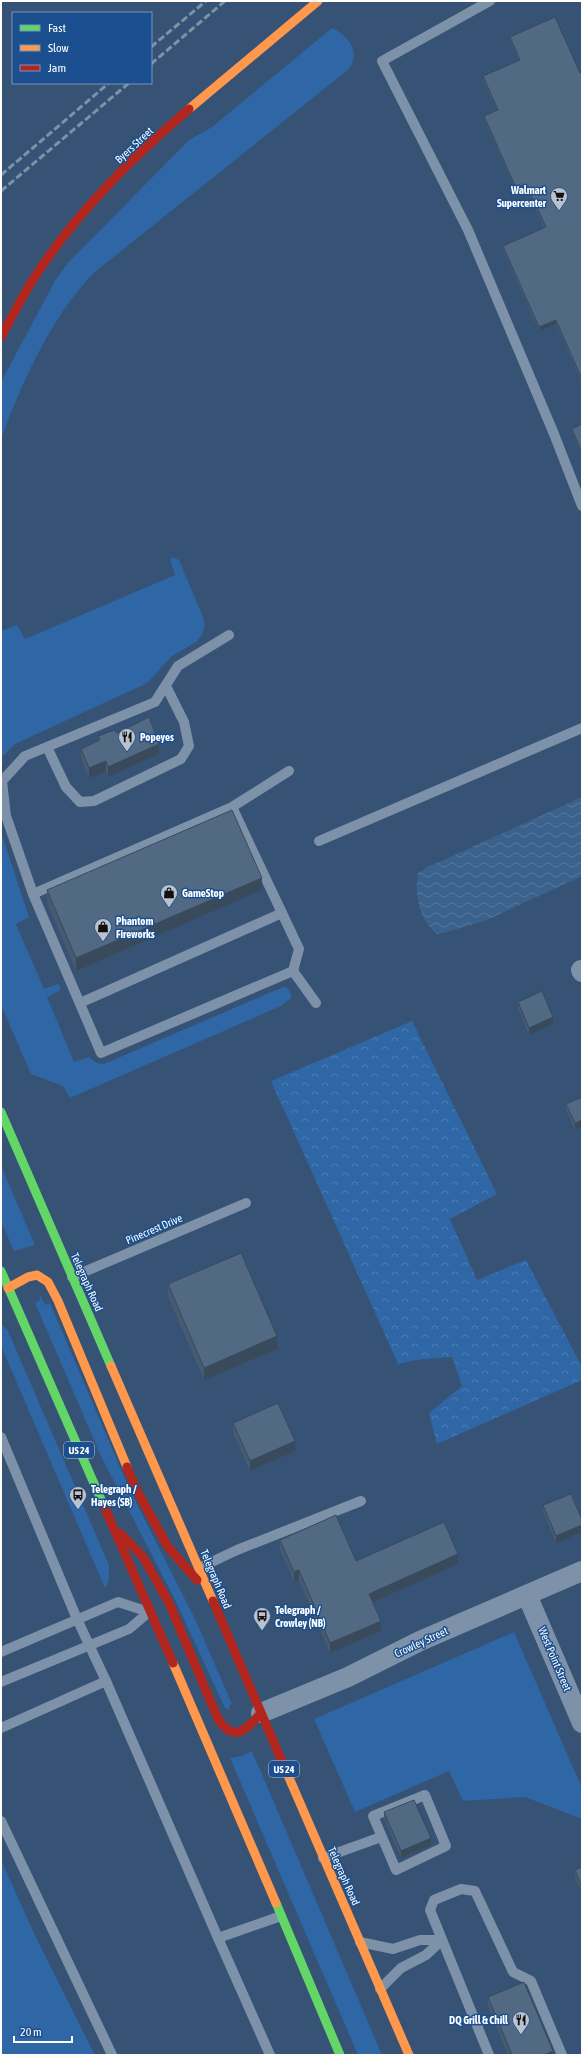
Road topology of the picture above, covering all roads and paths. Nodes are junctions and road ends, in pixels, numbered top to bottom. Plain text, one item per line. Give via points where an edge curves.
1 (318, 1) edge
2 (490, 1) edge
3 (1, 338) edge
4 (582, 506) edge
5 (229, 635) dead end
6 (166, 686) junction
7 (582, 728) edge
8 (48, 747) junction
9 (289, 771) dead end
10 (232, 807) junction
11 (319, 841) dead end
12 (33, 894) junction
13 (282, 913) junction
14 (293, 971) junction
15 (80, 1003) junction
16 (316, 1004) dead end
17 (1, 1112) edge
18 (246, 1203) dead end
19 (72, 1277) junction
20 (3, 1284) edge
21 (1, 1437) edge
22 (361, 1501) dead end
23 (111, 1523) junction
24 (199, 1568) junction
25 (582, 1571) edge
26 (210, 1595) junction
27 (528, 1595) junction
28 (149, 1612) junction
29 (77, 1619) junction
30 (91, 1645) junction
31 (1, 1652) edge
32 (106, 1681) junction
33 (1, 1682) edge
34 (261, 1713) junction
35 (582, 1723) edge
36 (1, 1728) edge
37 (1, 1821) edge
38 (381, 1837) junction
39 (323, 1858) junction
40 (281, 1916) junction
41 (218, 1938) junction
42 (442, 1940) junction
43 (360, 1941) junction
44 (380, 1989) junction
45 (112, 2055) edge
46 (270, 2055) edge
47 (340, 2055) edge
48 (409, 2055) edge
49 (489, 2055) edge
50 (562, 2055) edge

1 - 3 main road, Byers Street via 196,104 94,200 45,262
2 - 4 lane via 382,61 468,230
5 - 6 lane via 178,666
6 - 8 lane via 155,702
6 - 8 lane via 184,722 189,746 181,759 94,801 80,802 66,787
7 - 11 lane
8 - 12 lane via 25,756 2,781 6,816
9 - 10 lane
10 - 12 lane
10 - 13 lane
12 - 15 lane
13 - 14 lane via 299,949
13 - 15 lane
14 - 15 lane via 101,1053
14 - 16 lane
17 - 19 main road, Telegraph Road / US 24 via 12,1148
18 - 19 lane, Pinecrest Drive
19 - 24 main road, Telegraph Road / US 24
20 - 23 main road, US 24
20 - 26 main road via 37,1275 48,1282 136,1489 168,1547
21 - 29 lane
22 - 24 lane via 237,1550
23 - 28 main road, US 24
23 - 34 main road via 143,1557 161,1590 218,1719 226,1731 231,1734 237,1733 250,1726
24 - 26 main road, Telegraph Road / US 24
25 - 27 street, Crowley Street
26 - 34 main road, Telegraph Road / US 24
27 - 34 street, Crowley Street via 420,1641 348,1677
27 - 35 street, West Point Street
28 - 29 lane via 118,1602
28 - 30 lane via 129,1629
28 - 40 main road, US 24
29 - 30 lane
29 - 31 lane
30 - 32 lane
30 - 33 lane
32 - 36 lane
32 - 41 lane
34 - 39 main road, Telegraph Road / US 24
37 - 45 lane
38 - 38 lane via 373,1816 425,1795 446,1846 396,1870
38 - 39 lane
39 - 43 main road, Telegraph Road / US 24
40 - 41 lane
40 - 47 main road, US 24
41 - 46 lane
42 - 43 lane via 420,1940 394,1949
42 - 44 lane via 426,1955 401,1968
42 - 49 lane
42 - 50 lane via 430,1910 434,1900 461,1889 475,1891 513,1972 531,1981
43 - 44 main road, Telegraph Road / US 24
44 - 48 main road, Telegraph Road / US 24

